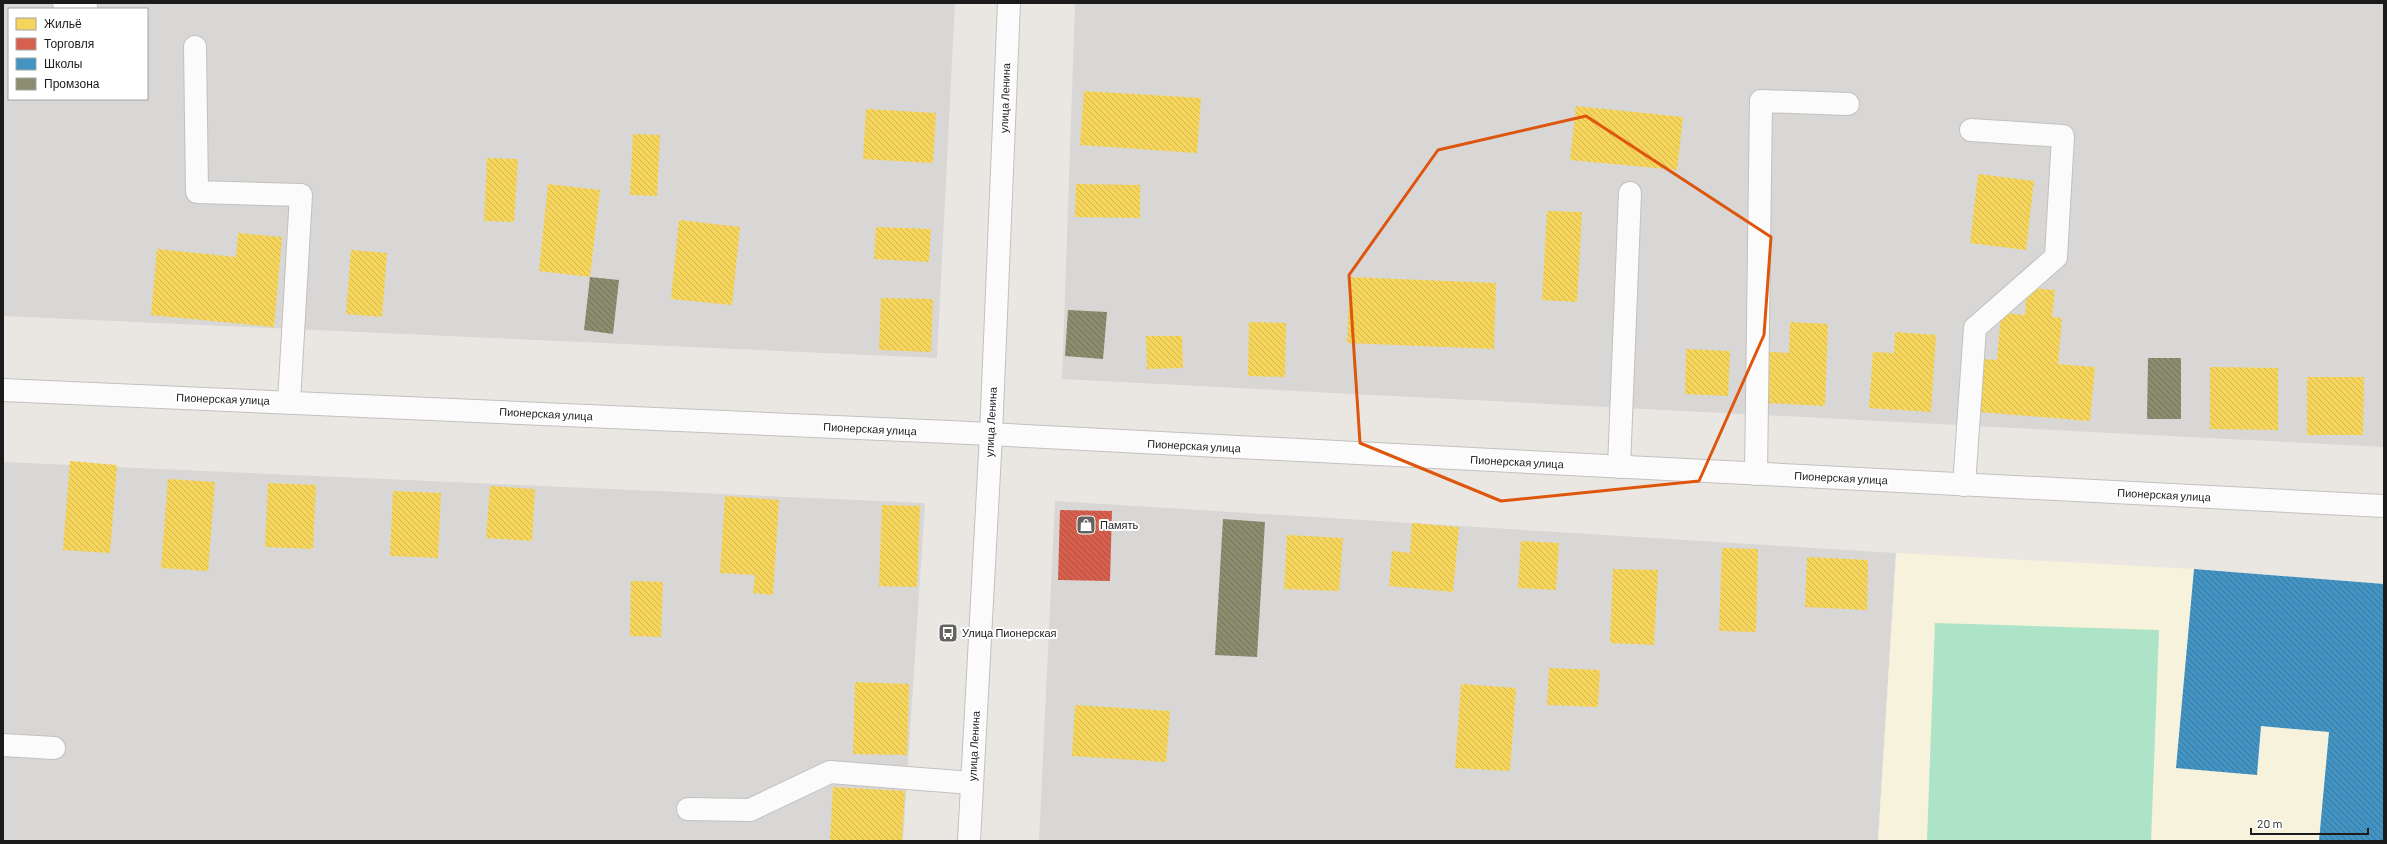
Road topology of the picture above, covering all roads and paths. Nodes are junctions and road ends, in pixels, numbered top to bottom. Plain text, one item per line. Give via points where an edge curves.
1 (64, 3) edge
2 (1009, 3) edge
3 (86, 6) dead end
4 (195, 47) dead end
5 (1848, 104) dead end
6 (1971, 130) dead end
7 (1630, 194) dead end
8 (3, 390) edge
9 (289, 402) junction
10 (991, 435) junction
11 (1619, 467) junction
12 (1756, 474) junction
13 (1964, 485) junction
14 (2384, 506) edge
15 (3, 745) edge
16 (54, 748) dead end
17 (972, 783) junction
18 (688, 809) dead end
19 (969, 841) edge

1 - 3 street
2 - 10 street, улица Ленина
4 - 9 street via 197,192 301,195
5 - 12 street via 1761,101
6 - 13 street via 2063,136 2056,257 1975,328
7 - 11 street
8 - 9 street, Пионерская улица
9 - 10 street, Пионерская улица
10 - 11 street, Пионерская улица
10 - 17 street, улица Ленина
11 - 12 street, Пионерская улица
12 - 13 street, Пионерская улица
13 - 14 street, Пионерская улица
15 - 16 street
17 - 18 street via 830,772 750,810
17 - 19 street, улица Ленина

